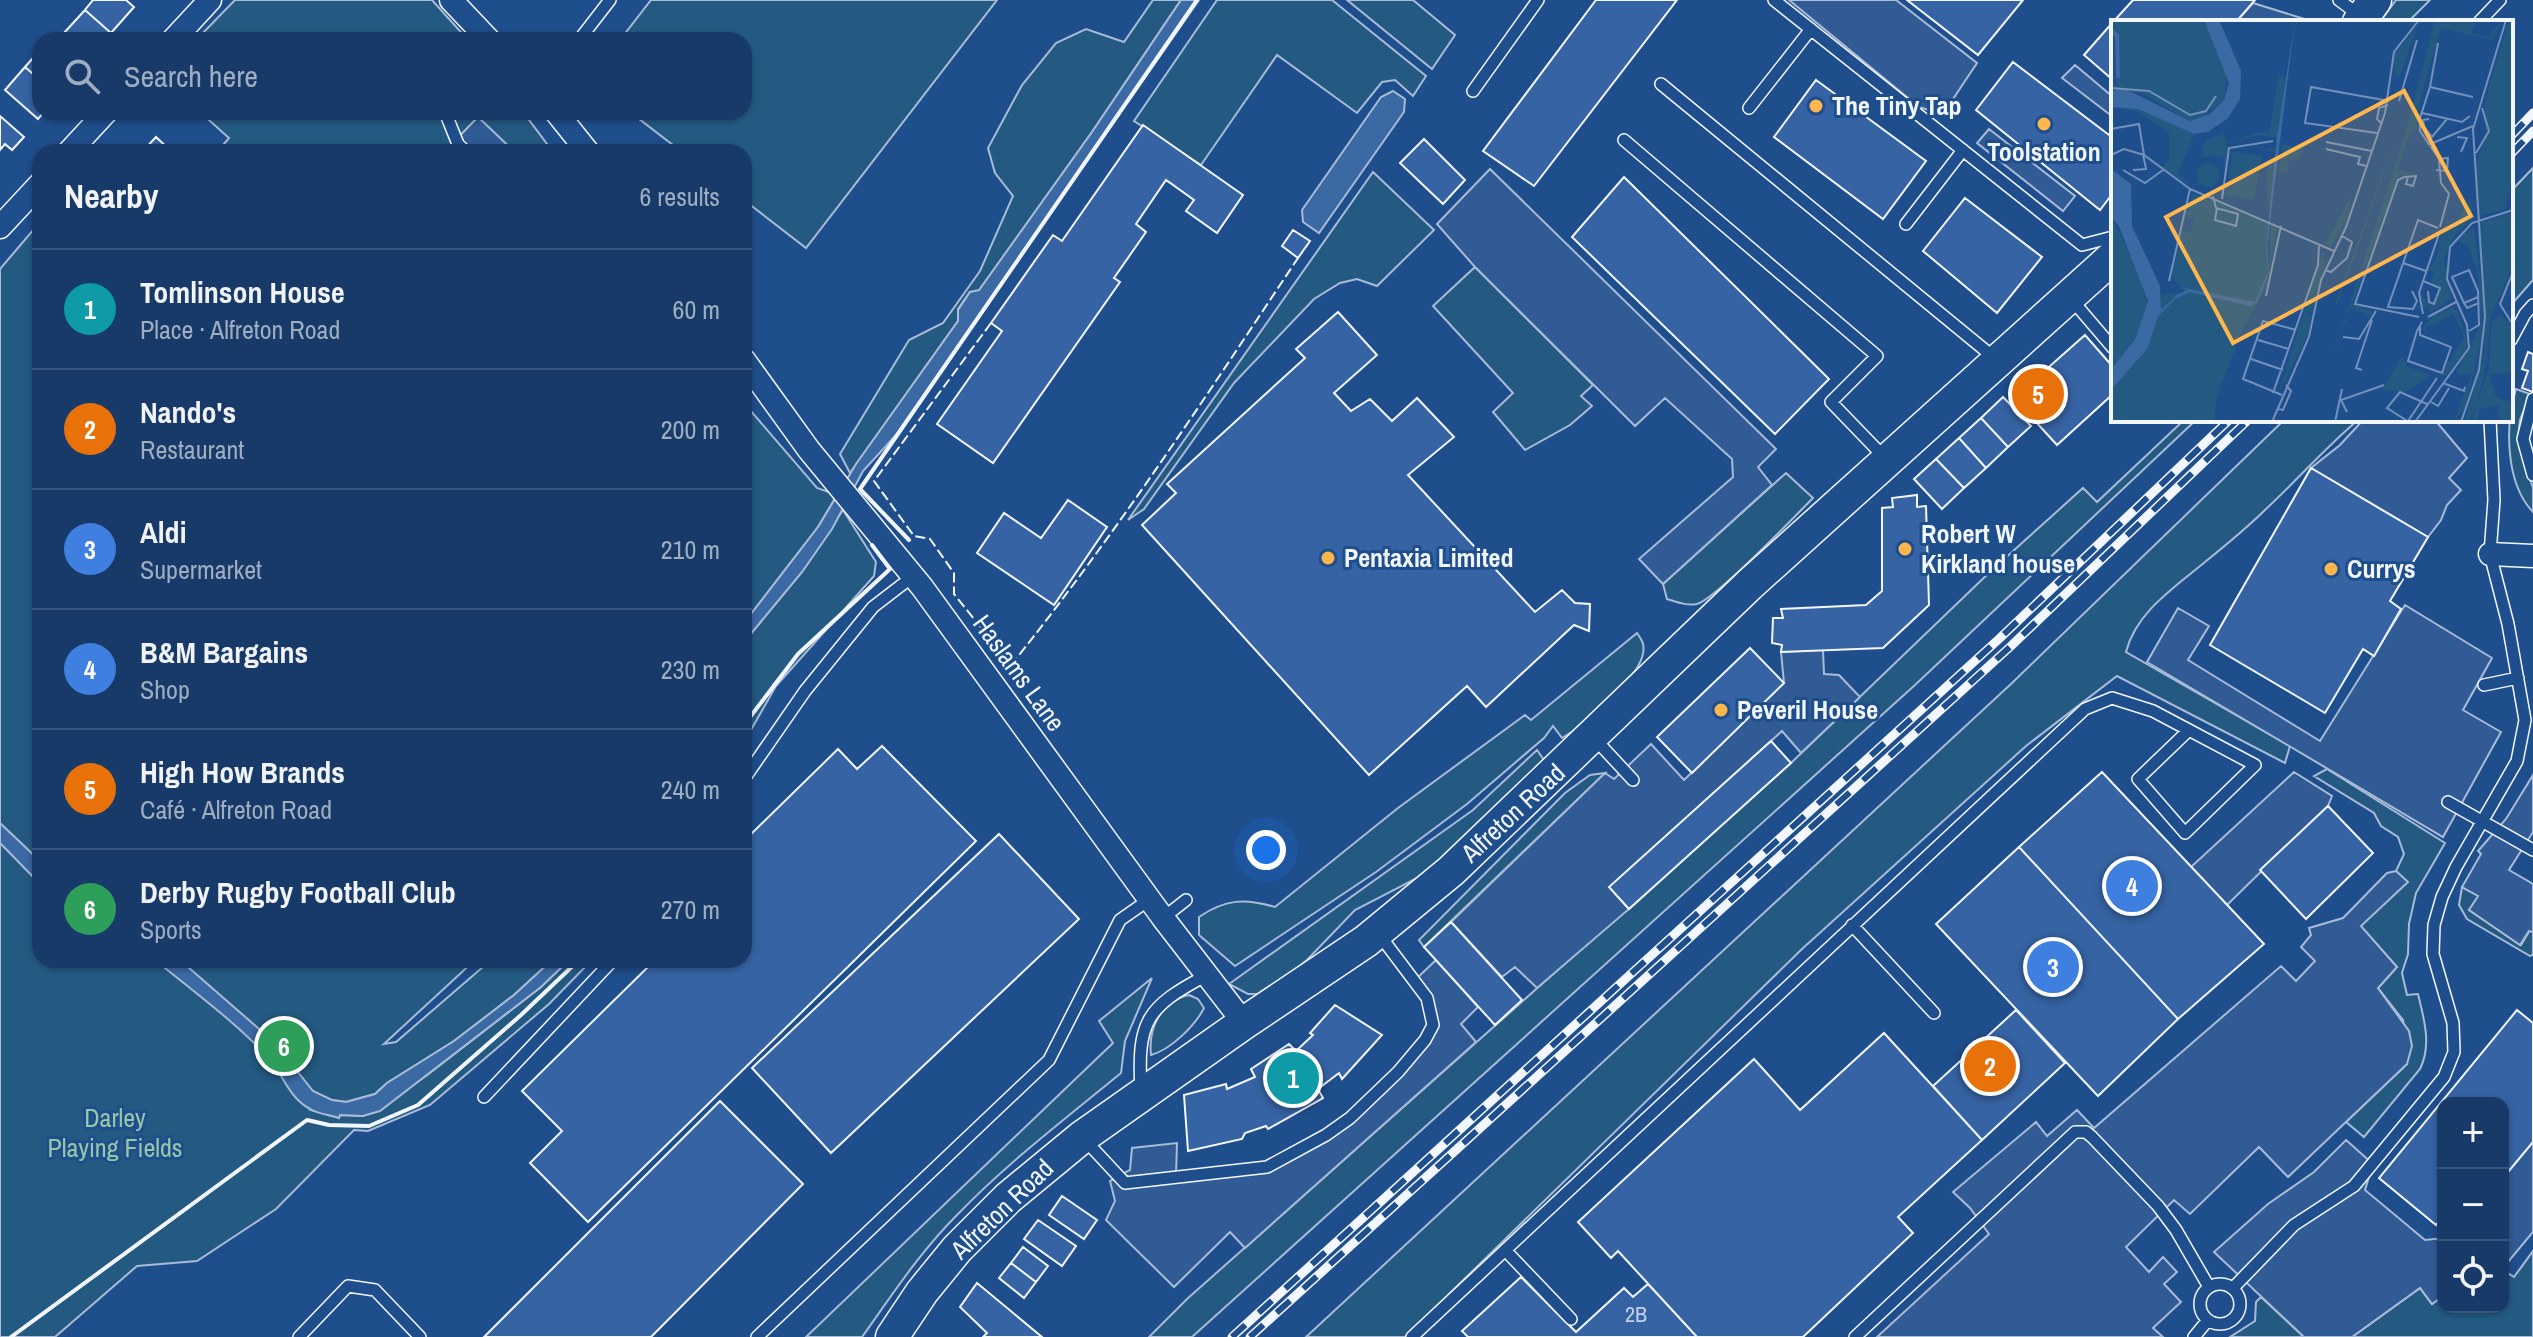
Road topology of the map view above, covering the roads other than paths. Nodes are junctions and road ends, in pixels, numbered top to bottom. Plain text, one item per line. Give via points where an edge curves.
1 (210, 0) edge
2 (451, 0) edge
3 (610, 0) edge
4 (1538, 0) edge
5 (1774, 0) edge
6 (2500, 0) edge
7 (2481, 20) edge
8 (1811, 29) junction
9 (180, 32) edge
10 (479, 32) edge
11 (585, 32) edge
12 (1661, 84) dead end
13 (1473, 91) dead end
14 (1749, 108) dead end
15 (99, 120) edge
16 (447, 120) edge
17 (562, 120) edge
18 (1624, 140) dead end
19 (76, 144) edge
20 (458, 144) edge
21 (582, 144) edge
22 (1963, 150) junction
23 (32, 193) edge
24 (1906, 224) dead end
25 (0, 227) edge
26 (2111, 238) edge
27 (2111, 259) edge
28 (2069, 297) junction
29 (2533, 305) edge
30 (2513, 336) edge
31 (2111, 346) edge
32 (1997, 361) junction
33 (752, 371) edge
34 (2533, 399) edge
35 (2490, 422) edge
36 (1887, 460) junction
37 (2533, 475) edge
38 (2490, 554) junction
39 (2533, 556) edge
40 (912, 577) junction
41 (2518, 678) junction
42 (2484, 685) dead end
43 (2529, 720) edge
44 (2189, 730) junction
45 (1593, 736) junction
46 (752, 767) edge
47 (1633, 780) dead end
48 (2448, 802) dead end
49 (2483, 820) junction
50 (2533, 850) edge
51 (1150, 899) junction
52 (1186, 900) dead end
53 (1163, 918) junction
54 (1852, 925) junction
55 (1377, 932) junction
56 (605, 968) edge
57 (1207, 975) junction
58 (1934, 1013) dead end
59 (1244, 1023) junction
60 (1141, 1095) junction
61 (484, 1097) dead end
62 (1082, 1137) junction
63 (1505, 1250) junction
64 (2209, 1287) junction
65 (2233, 1288) junction
66 (1571, 1319) dead end
67 (2208, 1320) junction
68 (299, 1337) edge
69 (420, 1337) edge
70 (757, 1337) edge
71 (892, 1337) edge
72 (1412, 1337) edge
73 (1855, 1337) edge
74 (2194, 1337) edge

1 - 9 street
2 - 10 street
3 - 11 lane
4 - 13 lane
5 - 8 lane
6 - 7 lane
8 - 14 lane
8 - 22 lane
12 - 32 lane
15 - 19 street
16 - 20 lane
17 - 21 street
18 - 36 lane via 1877,356 1831,402
22 - 24 lane
22 - 26 lane via 2082,245
23 - 25 street
27 - 28 street, Alfreton Road
28 - 31 lane
28 - 32 street, Alfreton Road
29 - 30 lane
32 - 36 street, Alfreton Road
33 - 40 street, Haslams Lane
34 - 37 lane via 2523,439
35 - 38 lane
36 - 45 street, Alfreton Road
38 - 39 street
38 - 41 lane
40 - 46 lane via 873,607
40 - 51 street, Haslams Lane
41 - 42 lane
41 - 43 lane
43 - 49 lane via 2517,761
44 - 44 lane via 2138,779 2185,833 2255,765
44 - 54 lane via 2112,698 2085,709
45 - 47 lane
45 - 55 street, Alfreton Road via 1451,871
48 - 49 lane
49 - 50 lane
49 - 65 lane via 2442,897 2434,925 2433,954 2454,1034 2454,1052 2444,1077 2354,1186 2294,1225
51 - 53 street, Haslams Lane
51 - 70 lane via 1120,920 1049,1060
52 - 53 lane
53 - 57 street, Haslams Lane
54 - 58 lane
54 - 63 lane
55 - 59 street, Alfreton Road
55 - 62 lane via 1427,998 1433,1025 1398,1072 1326,1135 1267,1167 1125,1183
56 - 61 lane
57 - 59 street, Haslams Lane
57 - 60 lane via 1155,1007 1139,1064
59 - 60 street, Alfreton Road
60 - 62 street, Alfreton Road
62 - 71 street, Alfreton Road via 957,1249
63 - 66 lane
63 - 72 lane
64 - 65 lane
64 - 67 lane via 2200,1301
64 - 73 lane via 2158,1206 2092,1137 2075,1132
65 - 67 lane via 2240,1300 2234,1319 2222,1324
67 - 74 lane
68 - 69 lane via 348,1286 375,1290

